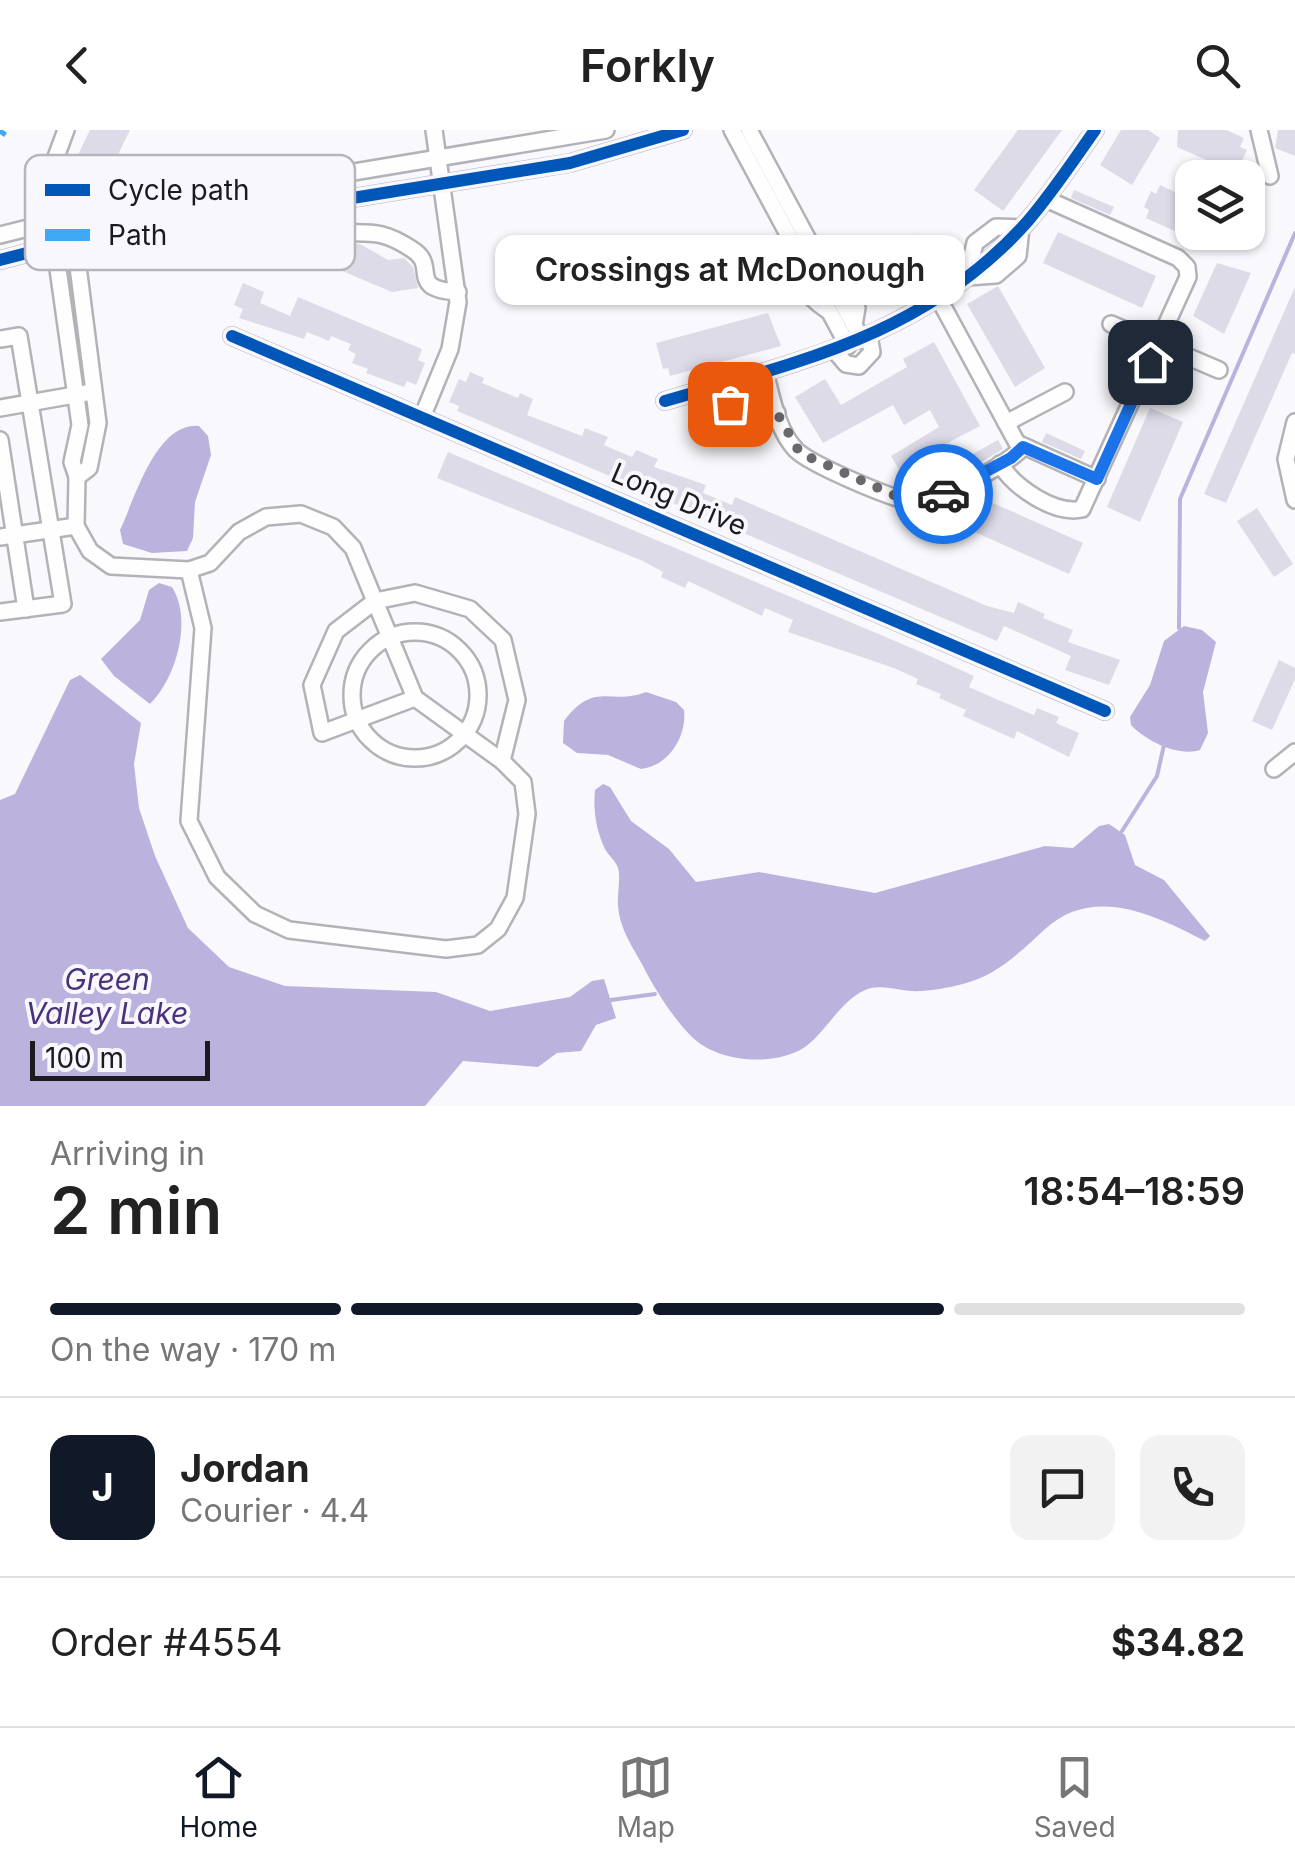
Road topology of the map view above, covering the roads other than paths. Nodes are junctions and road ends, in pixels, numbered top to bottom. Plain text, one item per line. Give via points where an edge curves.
1 (66, 130) edge
2 (434, 130) edge
3 (606, 130) edge
4 (683, 130) edge
5 (732, 130) edge
6 (749, 130) edge
7 (1095, 130) edge
8 (1259, 130) edge
9 (57, 155) edge
10 (440, 160) junction
11 (355, 174) edge
12 (1270, 176) dead end
13 (443, 184) junction
14 (771, 186) junction
15 (355, 197) edge
16 (1046, 199) junction
17 (1021, 228) junction
18 (25, 229) edge
19 (355, 231) edge
20 (0, 235) edge
21 (800, 243) junction
22 (25, 254) edge
23 (0, 260) edge
24 (57, 270) edge
25 (79, 270) edge
26 (968, 276) junction
27 (812, 277) junction
28 (458, 292) junction
29 (939, 299) junction
30 (830, 302) junction
31 (1111, 324) dead end
32 (232, 336) dead end
33 (0, 339) edge
34 (854, 343) junction
35 (1158, 344) junction
36 (1218, 370) dead end
37 (765, 372) junction
38 (713, 387) junction
39 (94, 392) junction
40 (1066, 392) dead end
41 (75, 395) junction
42 (665, 401) dead end
43 (32, 402) junction
44 (0, 408) edge
45 (777, 413) junction
46 (423, 415) junction
47 (1295, 422) edge
48 (1006, 423) junction
49 (0, 440) edge
50 (1023, 447) junction
51 (1000, 464) junction
52 (77, 477) junction
53 (1097, 479) junction
54 (1295, 500) edge
55 (76, 526) junction
56 (51, 529) junction
57 (7, 536) edge
58 (189, 570) junction
59 (375, 601) junction
60 (26, 609) junction
61 (0, 612) edge
62 (388, 637) junction
63 (415, 698) junction
64 (1104, 711) dead end
65 (357, 720) junction
66 (464, 734) junction
67 (1295, 752) edge
68 (502, 762) junction
69 (1274, 769) dead end

1 - 9 street
2 - 10 street
3 - 10 street
4 - 13 street via 614,154
5 - 14 street
6 - 14 street
7 - 16 street
8 - 12 street
10 - 11 street
10 - 13 street
13 - 15 street
13 - 28 street
14 - 21 street
16 - 17 street
16 - 35 street via 1185,263 1187,282
17 - 26 street via 982,234
17 - 26 street via 1020,250 1009,268 996,276
18 - 20 street
19 - 28 street via 411,248 422,259 428,285
21 - 27 street
21 - 27 street via 791,263
22 - 23 street
24 - 41 street
25 - 39 street
26 - 29 street
27 - 30 street
27 - 30 street via 810,298
28 - 46 street via 450,350
29 - 34 street
29 - 48 street
30 - 34 street
30 - 34 street via 846,292 856,302
31 - 35 street
32 - 46 street, Long Drive
33 - 43 street via 18,336
34 - 37 street
35 - 36 street
35 - 53 street
37 - 38 street
37 - 45 street
38 - 42 street
38 - 45 street via 742,409
39 - 41 street
39 - 52 street via 98,423 89,468
40 - 48 street
41 - 43 street
41 - 52 street
43 - 44 street
43 - 56 street
45 - 51 street via 800,453 912,502 932,499
46 - 64 street, Long Drive
47 - 54 street via 1286,459
48 - 50 street
49 - 57 street
50 - 51 street
50 - 53 street
51 - 53 street via 1016,486 1071,510 1082,509
52 - 55 street
55 - 56 street
55 - 58 street via 90,551 112,566
56 - 57 street
56 - 60 street via 63,604
57 - 60 street
58 - 59 street via 210,563 239,532 266,517 301,514 333,527 353,548
58 - 68 street via 203,628 189,821 217,877 255,914 289,930 446,949 478,944 498,929 515,898 527,814 523,782
59 - 62 street
59 - 65 street via 336,631 312,684 322,734
59 - 68 street via 415,592 470,610 504,640 518,700
60 - 61 street
62 - 63 street
62 - 65 street via 364,657 354,677
62 - 66 street via 421,631 460,649 478,685 478,705
63 - 65 street
63 - 66 street
65 - 66 street via 384,750 402,757 442,752
66 - 68 street
67 - 69 street

